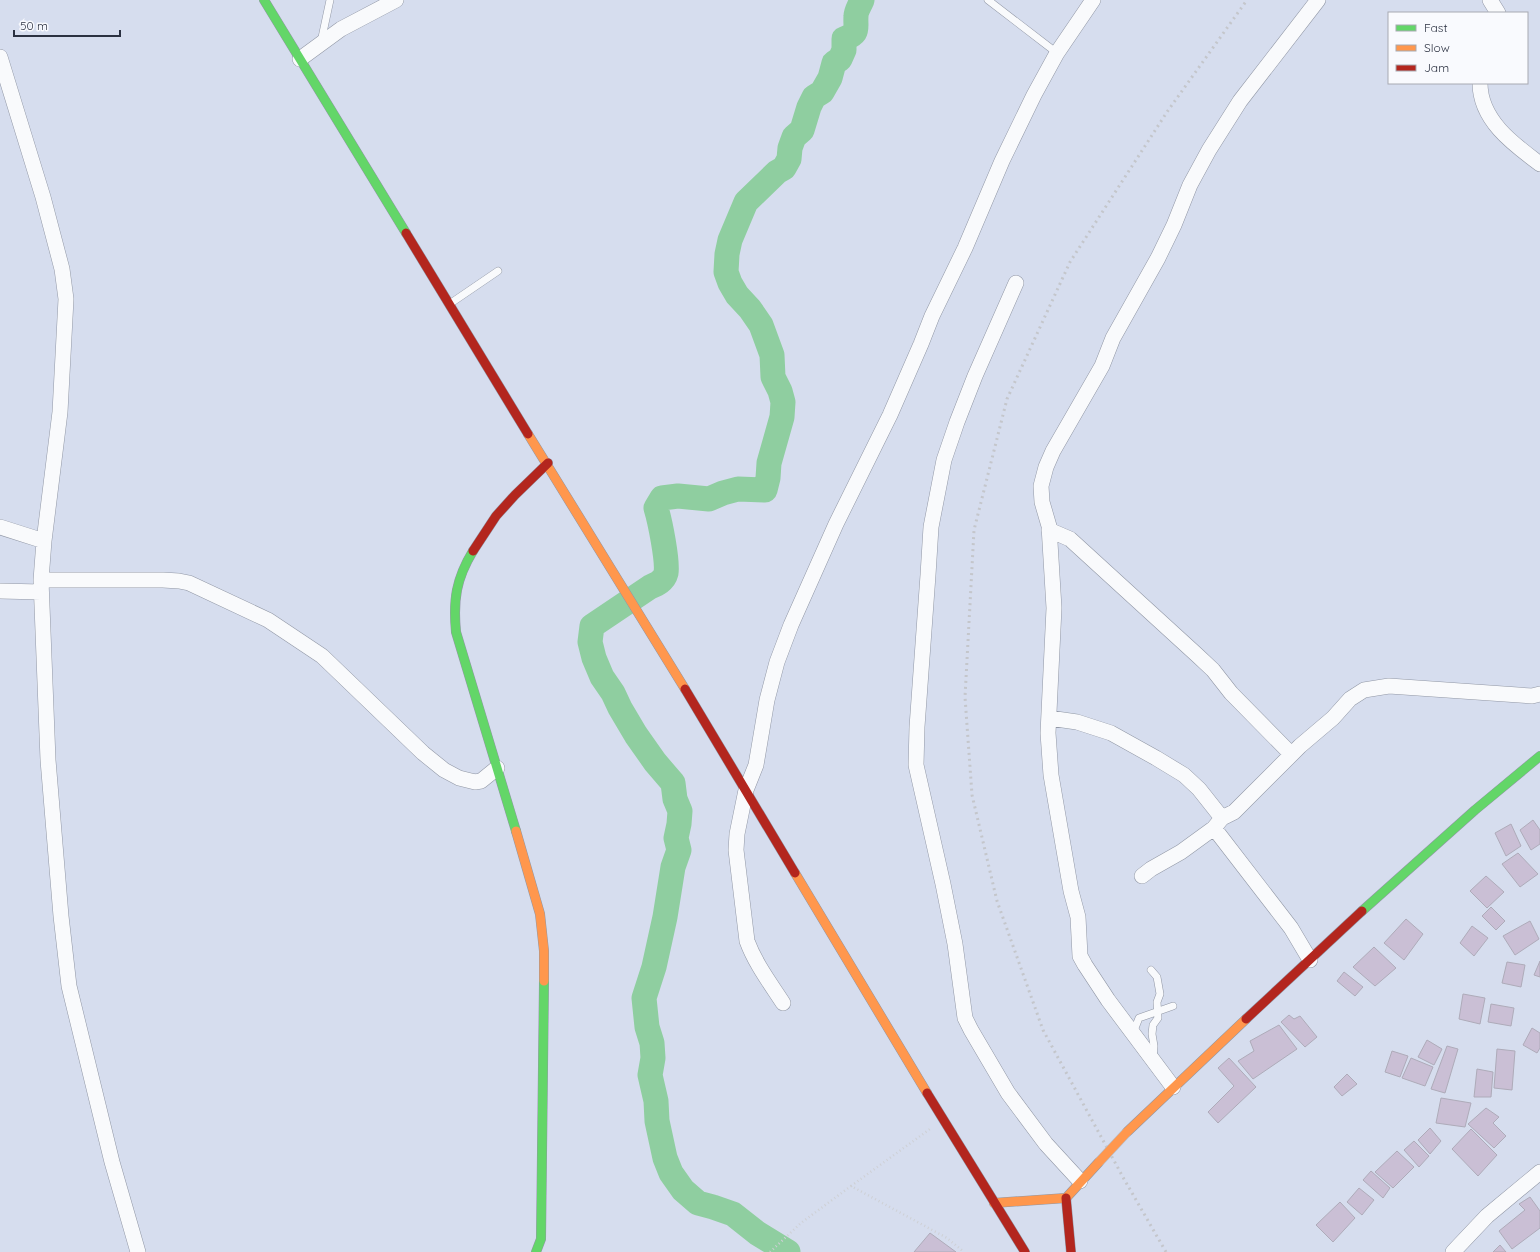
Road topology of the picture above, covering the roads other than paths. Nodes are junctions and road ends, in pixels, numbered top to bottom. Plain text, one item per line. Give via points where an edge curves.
1 (264, 0) edge
2 (330, 0) edge
3 (396, 0) edge
4 (988, 0) edge
5 (1093, 0) edge
6 (1318, 0) edge
7 (1490, 0) edge
8 (1497, 12) edge
9 (321, 44) junction
10 (1057, 53) junction
11 (0, 57) edge
12 (300, 59) junction
13 (1480, 84) edge
14 (1540, 164) edge
15 (498, 271) dead end
16 (1016, 283) dead end
17 (449, 304) junction
18 (548, 463) junction
19 (0, 527) edge
20 (1049, 530) junction
21 (44, 540) junction
22 (41, 586) junction
23 (0, 591) edge
24 (1540, 694) edge
25 (1049, 718) junction
26 (1291, 754) junction
27 (1540, 756) edge
28 (497, 768) junction
29 (746, 790) junction
30 (1218, 823) junction
31 (1142, 876) dead end
32 (1310, 960) junction
33 (1151, 970) dead end
34 (783, 1002) dead end
35 (1173, 1006) dead end
36 (1157, 1011) junction
37 (1133, 1033) junction
38 (1153, 1060) junction
39 (1173, 1087) junction
40 (1540, 1172) edge
41 (1080, 1181) junction
42 (1066, 1198) junction
43 (994, 1203) junction
44 (138, 1252) edge
45 (536, 1252) edge
46 (1025, 1252) edge
47 (1071, 1252) edge
48 (1453, 1252) edge

1 - 12 main road
2 - 9 lane
3 - 9 street via 341,29
4 - 10 lane
5 - 10 street
6 - 20 street via 1240,101 1209,150 1190,185 1158,258 1113,338 1102,366 1053,451 1041,486
7 - 8 street
9 - 12 street
10 - 29 street via 1002,161 890,414 791,625 777,662 767,700 756,765
11 - 21 street via 54,236 66,299 60,412
12 - 17 main road
13 - 14 street via 1482,98 1493,122 1516,146
15 - 17 lane
16 - 41 street via 975,376 944,460 931,527 916,765 945,892 965,1018 1008,1093 1046,1144
17 - 18 main road
18 - 28 main road via 496,516 467,561 458,582 454,609 456,632
18 - 29 main road
19 - 21 street
20 - 25 street via 1054,608
20 - 26 street via 1070,539 1197,655
21 - 22 street
22 - 23 street
22 - 28 street via 163,580 189,583 268,620 322,656 444,770 459,778 475,782
22 - 44 street via 48,760 69,986 112,1162
24 - 26 street via 1532,696 1389,686 1364,690 1350,699 1333,718
25 - 30 street via 1077,722 1111,733 1184,775 1194,784
25 - 37 street via 1051,775 1071,891 1078,917 1080,956
26 - 30 street via 1234,812
27 - 32 main road via 1422,856
28 - 45 main road via 540,914 544,951 543,1205 541,1238
29 - 34 street via 736,850 746,936 750,950
29 - 43 main road
30 - 31 street via 1181,852
30 - 32 street via 1291,928
32 - 39 main road
33 - 36 lane via 1157,977 1160,994
35 - 36 lane
36 - 37 lane via 1139,1018
36 - 38 lane via 1158,1018 1152,1030
37 - 38 street
38 - 39 street
39 - 41 main road, bridge
40 - 48 street via 1487,1216
41 - 42 main road
42 - 43 main road
42 - 47 main road
43 - 46 main road

